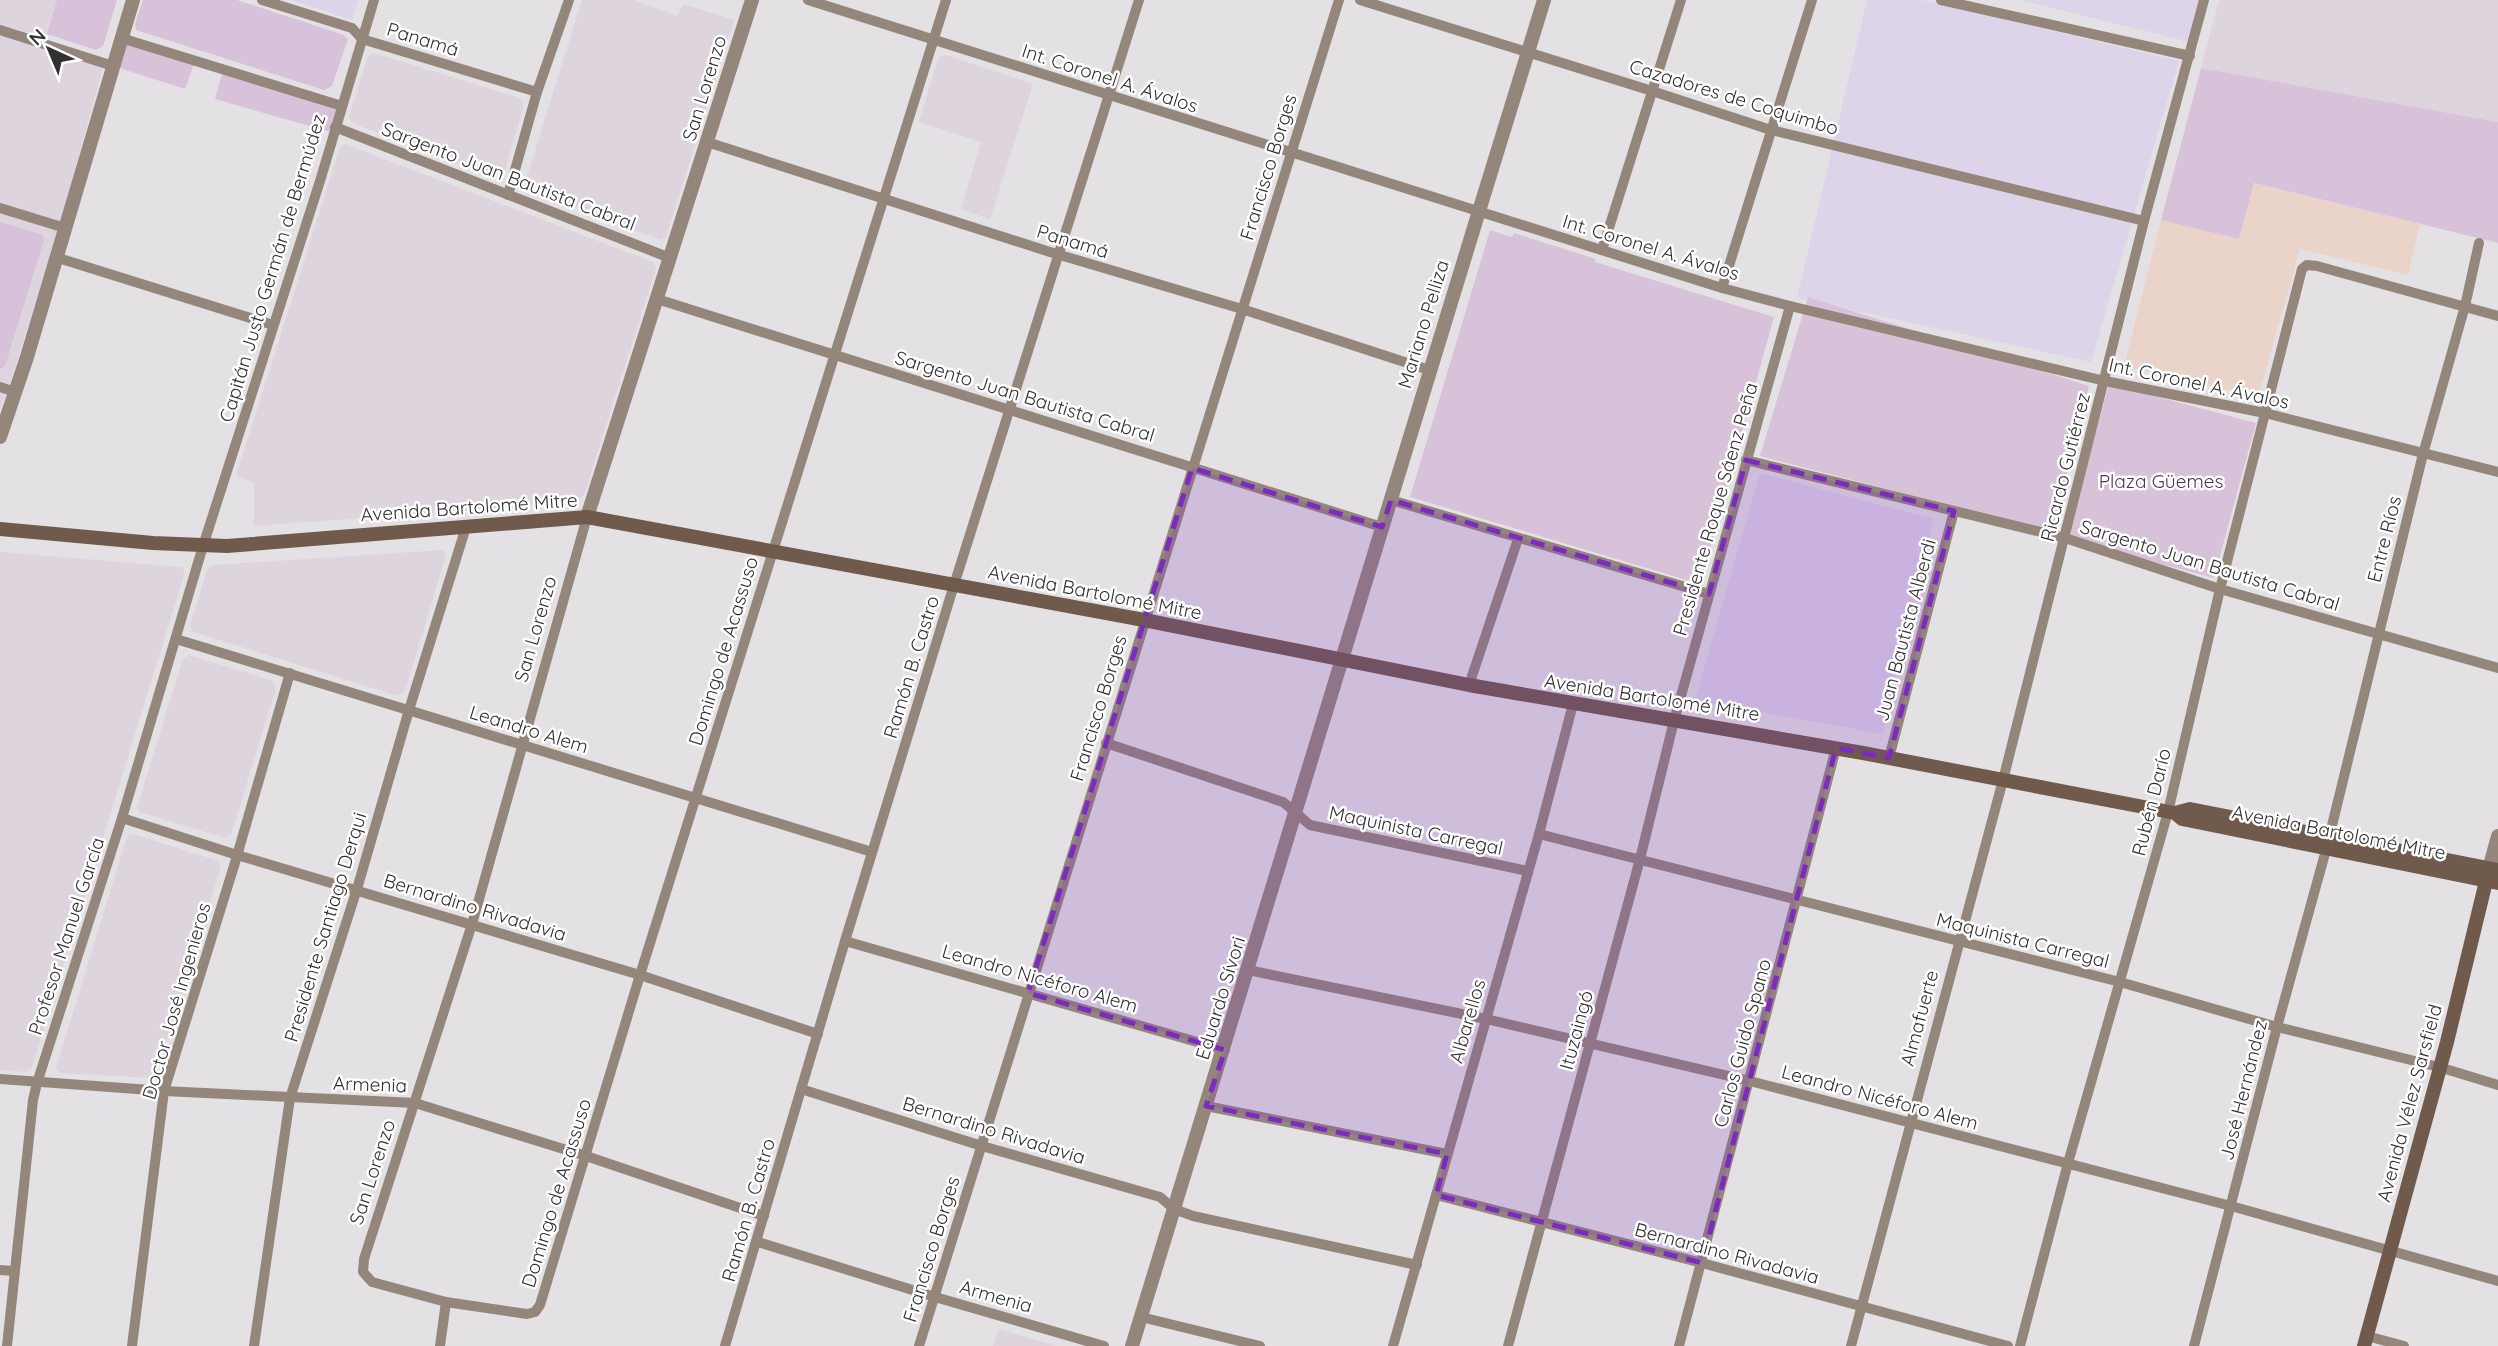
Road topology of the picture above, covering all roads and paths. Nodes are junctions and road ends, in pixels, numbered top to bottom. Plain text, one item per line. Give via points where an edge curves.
1 (133, 0) edge
2 (262, 0) edge
3 (374, 0) edge
4 (569, 0) edge
5 (752, 0) edge
6 (808, 0) edge
7 (946, 0) edge
8 (1139, 0) edge
9 (1339, 0) edge
10 (1360, 0) edge
11 (1544, 0) edge
12 (1681, 0) edge
13 (1812, 0) edge
14 (1941, 0) edge
15 (2204, 0) edge
16 (0, 30) edge
17 (121, 38) junction
18 (362, 39) junction
19 (934, 40) junction
20 (1527, 53) junction
21 (2190, 56) junction
22 (113, 66) junction
23 (1652, 90) junction
24 (537, 92) junction
25 (1110, 96) junction
26 (342, 106) junction
27 (335, 127) junction
28 (1771, 130) junction
29 (707, 142) junction
30 (1290, 153) junction
31 (508, 195) junction
32 (882, 199) junction
33 (0, 208) edge
34 (1478, 210) junction
35 (2144, 222) junction
36 (65, 228) junction
37 (2479, 243) dead end
38 (1602, 250) junction
39 (1059, 255) junction
40 (55, 257) junction
41 (670, 257) junction
42 (1722, 288) junction
43 (657, 299) junction
44 (1790, 306) junction
45 (2465, 306) junction
46 (1242, 309) junction
47 (2498, 316) edge
48 (273, 326) junction
49 (834, 355) junction
50 (1429, 370) junction
51 (2105, 381) junction
52 (0, 387) edge
53 (15, 392) junction
54 (1010, 408) junction
55 (2265, 412) junction
56 (0, 437) edge
57 (2423, 454) junction
58 (1746, 460) junction
59 (1192, 467) junction
60 (2498, 472) edge
61 (1391, 500) junction
62 (1954, 511) junction
63 (587, 517) junction
64 (466, 527) junction
65 (1382, 527) junction
66 (0, 529) edge
67 (2065, 538) junction
68 (1518, 539) junction
69 (203, 546) junction
70 (772, 553) junction
71 (954, 585) junction
72 (2220, 589) junction
73 (1709, 594) junction
74 (1144, 621) junction
75 (2378, 634) junction
76 (176, 639) junction
77 (1344, 661) junction
78 (2498, 668) edge
79 (290, 673) junction
80 (1469, 685) junction
81 (1573, 705) junction
82 (409, 710) junction
83 (1674, 721) junction
84 (1105, 743) junction
85 (521, 745) junction
86 (1836, 748) junction
87 (1889, 758) junction
88 (2003, 780) junction
89 (695, 798) junction
90 (2171, 812) junction
91 (1296, 814) junction
92 (122, 818) junction
93 (1539, 834) junction
94 (2498, 836) edge
95 (2328, 844) junction
96 (872, 852) junction
97 (237, 855) junction
98 (1640, 859) junction
99 (1528, 871) junction
100 (2493, 876) edge
101 (357, 889) junction
102 (1798, 898) junction
103 (472, 924) junction
104 (845, 941) junction
105 (1957, 943) junction
106 (1248, 970) junction
107 (640, 975) junction
108 (2120, 982) junction
109 (1028, 993) junction
110 (1486, 1019) junction
111 (2277, 1027) junction
112 (818, 1034) junction
113 (1591, 1042) junction
114 (1225, 1049) junction
115 (2439, 1067) junction
116 (0, 1079) edge
117 (1750, 1081) junction
118 (37, 1083) junction
119 (2498, 1085) edge
120 (801, 1089) junction
121 (164, 1091) junction
122 (290, 1098) junction
123 (415, 1103) junction
124 (1206, 1105) junction
125 (1909, 1123) junction
126 (982, 1146) junction
127 (1447, 1154) junction
128 (586, 1156) junction
129 (2068, 1163) junction
130 (1436, 1195) junction
131 (2231, 1206) junction
132 (1174, 1209) junction
133 (764, 1216) junction
134 (1542, 1224) junction
135 (758, 1241) junction
136 (2389, 1251) junction
137 (1702, 1263) junction
138 (1417, 1265) junction
139 (0, 1270) edge
140 (15, 1272) junction
141 (2498, 1281) edge
142 (935, 1297) junction
143 (446, 1302) junction
144 (1861, 1306) junction
145 (1142, 1317) junction
146 (2366, 1341) edge
147 (7, 1346) edge
148 (132, 1346) edge
149 (254, 1346) edge
150 (440, 1346) edge
151 (725, 1346) edge
152 (919, 1346) edge
153 (1104, 1346) edge
154 (1132, 1346) edge
155 (1260, 1346) edge
156 (1394, 1346) edge
157 (1508, 1346) edge
158 (1679, 1346) edge
159 (1850, 1346) edge
160 (2008, 1346) edge
161 (2020, 1346) edge
162 (2194, 1346) edge
163 (2404, 1346) edge

1 - 17 street
2 - 18 street, Panamá via 352,28
3 - 18 street, Capitán Justo Germán de Bermúdez
4 - 24 street
5 - 29 street, San Lorenzo
6 - 19 street, Int. Coronel A. Ávalos
7 - 19 street, Domingo de Acassuso
8 - 25 street, Ramón B. Castro
9 - 30 street, Francisco Borges
10 - 20 street, Cazadores de Coquimbo
11 - 20 street, Mariano Pelliza
12 - 23 street
13 - 28 street
14 - 21 street
15 - 21 street, Ricardo Gutiérrez
16 - 22 street
17 - 22 street
17 - 26 street
18 - 24 street, Panamá
18 - 26 street, Capitán Justo Germán de Bermúdez
19 - 25 street, Int. Coronel A. Ávalos
19 - 32 street, Domingo de Acassuso
20 - 23 street, Cazadores de Coquimbo
20 - 34 street, Mariano Pelliza
21 - 35 street, Ricardo Gutiérrez
22 - 36 street
23 - 28 street, Cazadores de Coquimbo
23 - 38 street
24 - 31 street
25 - 30 street, Int. Coronel A. Ávalos
25 - 39 street, Ramón B. Castro
26 - 27 street, Capitán Justo Germán de Bermúdez
27 - 31 street, Sargento Juan Bautista Cabral
27 - 48 street, Capitán Justo Germán de Bermúdez
28 - 35 street, Cazadores de Coquimbo
28 - 42 street
29 - 32 street, Panamá
29 - 41 street, San Lorenzo
30 - 34 street, Int. Coronel A. Ávalos
30 - 46 street, Francisco Borges
31 - 41 street, Sargento Juan Bautista Cabral
32 - 39 street, Panamá
32 - 49 street, Domingo de Acassuso
33 - 36 street
34 - 38 street, Int. Coronel A. Ávalos
34 - 50 street, Mariano Pelliza
35 - 51 street, Ricardo Gutiérrez
36 - 40 street
37 - 45 street, Entre Ríos
38 - 42 street, Int. Coronel A. Ávalos
39 - 46 street, Panamá
39 - 54 street, Ramón B. Castro
40 - 48 street
40 - 53 street
41 - 43 street, San Lorenzo
42 - 44 street, Int. Coronel A. Ávalos
43 - 49 street, Sargento Juan Bautista Cabral
43 - 63 street, San Lorenzo
44 - 51 street, Int. Coronel A. Ávalos
44 - 58 street, Presidente Roque Sáenz Peña
45 - 47 street
45 - 55 street, Rubén Darío via 2308,265 2302,269
45 - 57 street, Entre Ríos
46 - 50 street, Panamá
46 - 59 street, Francisco Borges
48 - 69 street, Capitán Justo Germán de Bermúdez
49 - 54 street, Sargento Juan Bautista Cabral
49 - 70 street, Domingo de Acassuso
50 - 61 street, Mariano Pelliza
51 - 55 street, Int. Coronel A. Ávalos
51 - 67 street, Ricardo Gutiérrez
52 - 53 street
53 - 56 street
54 - 59 street, Sargento Juan Bautista Cabral
54 - 71 street, Ramón B. Castro
55 - 57 street, Int. Coronel A. Ávalos
55 - 72 street, Rubén Darío
57 - 60 street, Int. Coronel A. Ávalos
57 - 75 street, Entre Ríos
58 - 62 street, Sargento Juan Bautista Cabral
58 - 73 street, Presidente Roque Sáenz Peña
59 - 65 street, Sargento Juan Bautista Cabral
59 - 74 street, Francisco Borges
61 - 65 street, Mariano Pelliza
61 - 68 street
62 - 67 street, Sargento Juan Bautista Cabral
62 - 87 street, Juan Bautista Alberdi
63 - 64 main road, Avenida Bartolomé Mitre
63 - 70 main road, Avenida Bartolomé Mitre
63 - 85 street, San Lorenzo
64 - 69 main road, Avenida Bartolomé Mitre
64 - 82 street, Presidente Santiago Derqui
65 - 77 street, Mariano Pelliza
66 - 69 main road, Avenida Bartolomé Mitre
67 - 72 street, Sargento Juan Bautista Cabral
67 - 88 street, Ricardo Gutiérrez
68 - 73 street
68 - 80 street
69 - 76 street, Profesor Manuel García
70 - 71 main road, Avenida Bartolomé Mitre
70 - 89 street, Domingo de Acassuso
71 - 74 main road, Avenida Bartolomé Mitre
71 - 96 street, Ramón B. Castro
72 - 75 street, Sargento Juan Bautista Cabral
72 - 90 street, Rubén Darío
73 - 83 street, Presidente Roque Sáenz Peña
74 - 77 main road, Avenida Bartolomé Mitre
74 - 84 street, Francisco Borges
75 - 78 street, Sargento Juan Bautista Cabral
75 - 95 street, Entre Ríos
76 - 79 street, Leandro Alem
76 - 92 street, Profesor Manuel García
77 - 80 main road, Avenida Bartolomé Mitre
77 - 91 street, Eduardo Sívori
79 - 82 street, Leandro Alem
79 - 97 street, Doctor José Ingenieros
80 - 81 main road, Avenida Bartolomé Mitre
81 - 83 main road, Avenida Bartolomé Mitre
81 - 93 street, Albarellos
82 - 85 street, Leandro Alem
82 - 101 street, Presidente Santiago Derqui
83 - 86 main road, Avenida Bartolomé Mitre
83 - 98 street, Ituzaingó
84 - 91 street, Maquinista Carregal via 1283,802
84 - 109 street, Francisco Borges
85 - 89 street, Leandro Alem
85 - 103 street, San Lorenzo
86 - 87 main road, Avenida Bartolomé Mitre
86 - 102 street, Carlos Guido Spano
87 - 88 main road, Avenida Bartolomé Mitre
88 - 90 main road, Avenida Bartolomé Mitre
88 - 105 street, Almafuerte
89 - 96 street, Leandro Alem
89 - 107 street, Domingo de Acassuso
90 - 95 main road, Avenida Bartolomé Mitre via 2190,809
90 - 108 street, Rubén Darío
91 - 99 street, Maquinista Carregal via 1310,825
91 - 106 street, Eduardo Sívori
92 - 97 street, Bernardino Rivadavia
92 - 118 street, Profesor Manuel García
93 - 98 street, Maquinista Carregal
93 - 99 street, Albarellos
94 - 100 street
95 - 100 main road, Avenida Bartolomé Mitre
95 - 111 street, José Hernández
96 - 104 street, Ramón B. Castro
97 - 101 street, Bernardino Rivadavia
97 - 121 street, Doctor José Ingenieros
98 - 102 street, Maquinista Carregal
98 - 113 street, Ituzaingó
99 - 110 street, Albarellos
100 - 115 main road, Avenida Vélez Sarsfield
101 - 103 street, Bernardino Rivadavia
101 - 122 street, Presidente Santiago Derqui
102 - 105 street, Maquinista Carregal
102 - 117 street, Carlos Guido Spano
103 - 107 street, Bernardino Rivadavia
103 - 123 street, San Lorenzo
104 - 109 street, Leandro Nicéforo Alem
104 - 112 street, Ramón B. Castro
105 - 108 street, Maquinista Carregal
105 - 125 street, Almafuerte
106 - 110 street, Leandro Nicéforo Alem
106 - 114 street, Eduardo Sívori
107 - 112 street, Bernardino Rivadavia
107 - 128 street, Domingo de Acassuso
108 - 111 street, Maquinista Carregal
108 - 129 street, Rubén Darío
109 - 114 street, Leandro Nicéforo Alem
109 - 126 street, Francisco Borges
110 - 113 street, Leandro Nicéforo Alem
110 - 127 street, Albarellos
111 - 115 street, Maquinista Carregal
111 - 131 street, José Hernández
112 - 120 street, Ramón B. Castro
113 - 117 street, Leandro Nicéforo Alem
113 - 134 street, Ituzaingó
114 - 124 street, Eduardo Sívori
115 - 119 street, Maquinista Carregal
115 - 136 main road, Avenida Vélez Sarsfield
116 - 118 street, Armenia
117 - 125 street, Leandro Nicéforo Alem
117 - 137 street, Carlos Guido Spano
118 - 121 street, Armenia
118 - 140 street, Profesor Manuel García
120 - 126 street, Bernardino Rivadavia
120 - 133 street, Ramón B. Castro
121 - 122 street, Armenia
121 - 148 street, Doctor José Ingenieros
122 - 123 street, Armenia
122 - 149 street, Presidente Santiago Derqui
123 - 128 street, Armenia
123 - 143 street, San Lorenzo via 363,1272 372,1282
124 - 127 street
124 - 132 street, Eduardo Sívori
125 - 129 street, Leandro Nicéforo Alem
125 - 144 street, Almafuerte
126 - 132 street, Bernardino Rivadavia via 1160,1197
126 - 142 street, Francisco Borges
127 - 130 street, Albarellos
128 - 133 street, Armenia
128 - 143 street, Domingo de Acassuso via 535,1312
129 - 131 street, Leandro Nicéforo Alem
129 - 161 street, Rubén Darío
130 - 134 street, Bernardino Rivadavia
130 - 138 street, Albarellos
131 - 136 street, Leandro Nicéforo Alem
131 - 162 street, José Hernández
132 - 138 street, Bernardino Rivadavia
132 - 145 street, Eduardo Sívori
133 - 135 street, Ramón B. Castro
134 - 137 street, Bernardino Rivadavia
134 - 157 street, Ituzaingó
135 - 142 street, Armenia
135 - 151 street, Ramón B. Castro
136 - 141 street, Leandro Nicéforo Alem
136 - 146 main road, Avenida Vélez Sarsfield
137 - 144 street, Bernardino Rivadavia
137 - 158 street, Carlos Guido Spano
138 - 156 street, Albarellos
139 - 140 street
140 - 147 street, Profesor Manuel García
142 - 152 street, Francisco Borges
142 - 153 street, Armenia
143 - 150 street
144 - 159 street, Almafuerte
144 - 160 street, Bernardino Rivadavia
145 - 154 street, Eduardo Sívori
145 - 155 street
146 - 163 street

